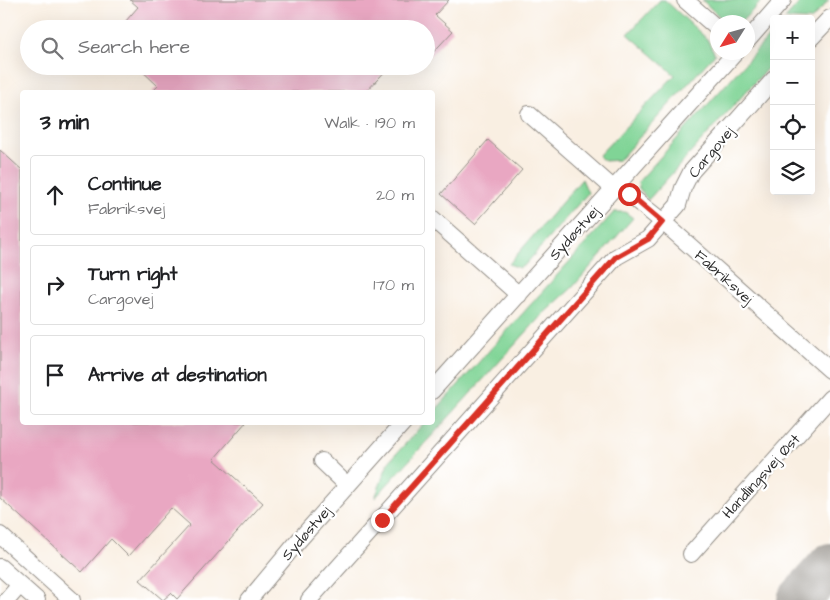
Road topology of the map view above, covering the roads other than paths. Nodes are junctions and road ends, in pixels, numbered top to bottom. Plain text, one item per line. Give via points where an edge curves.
1 (685, 0) edge
2 (783, 0) edge
3 (830, 18) edge
4 (710, 22) edge
5 (755, 32) edge
6 (815, 34) edge
7 (729, 60) edge
8 (770, 83) edge
9 (529, 114) dead end
10 (615, 187) junction
11 (435, 221) edge
12 (662, 222) junction
13 (519, 295) junction
14 (830, 370) edge
15 (435, 388) edge
16 (830, 398) edge
17 (401, 425) edge
18 (322, 461) dead end
19 (347, 486) junction
20 (0, 535) edge
21 (299, 540) junction
22 (691, 554) dead end
23 (18, 587) edge
24 (7, 600) edge
25 (72, 600) edge
26 (236, 600) edge
27 (249, 600) edge
28 (309, 600) edge

1 - 4 lane
2 - 5 lane
3 - 6 lane
7 - 10 lane, Sydøstvej
8 - 12 lane, Cargovej via 691,172 678,205
9 - 10 lane, Fabriksvej
10 - 12 lane, Fabriksvej
10 - 13 lane, Sydøstvej
11 - 13 lane
12 - 14 lane, Fabriksvej
12 - 28 lane, Cargovej via 648,239 616,257
13 - 15 lane, Sydøstvej
16 - 22 lane, Handlingsvej Øst
17 - 19 lane, Sydøstvej
18 - 19 lane
19 - 21 lane, Sydøstvej
20 - 25 lane
21 - 26 lane
21 - 27 lane, Sydøstvej
23 - 24 lane

